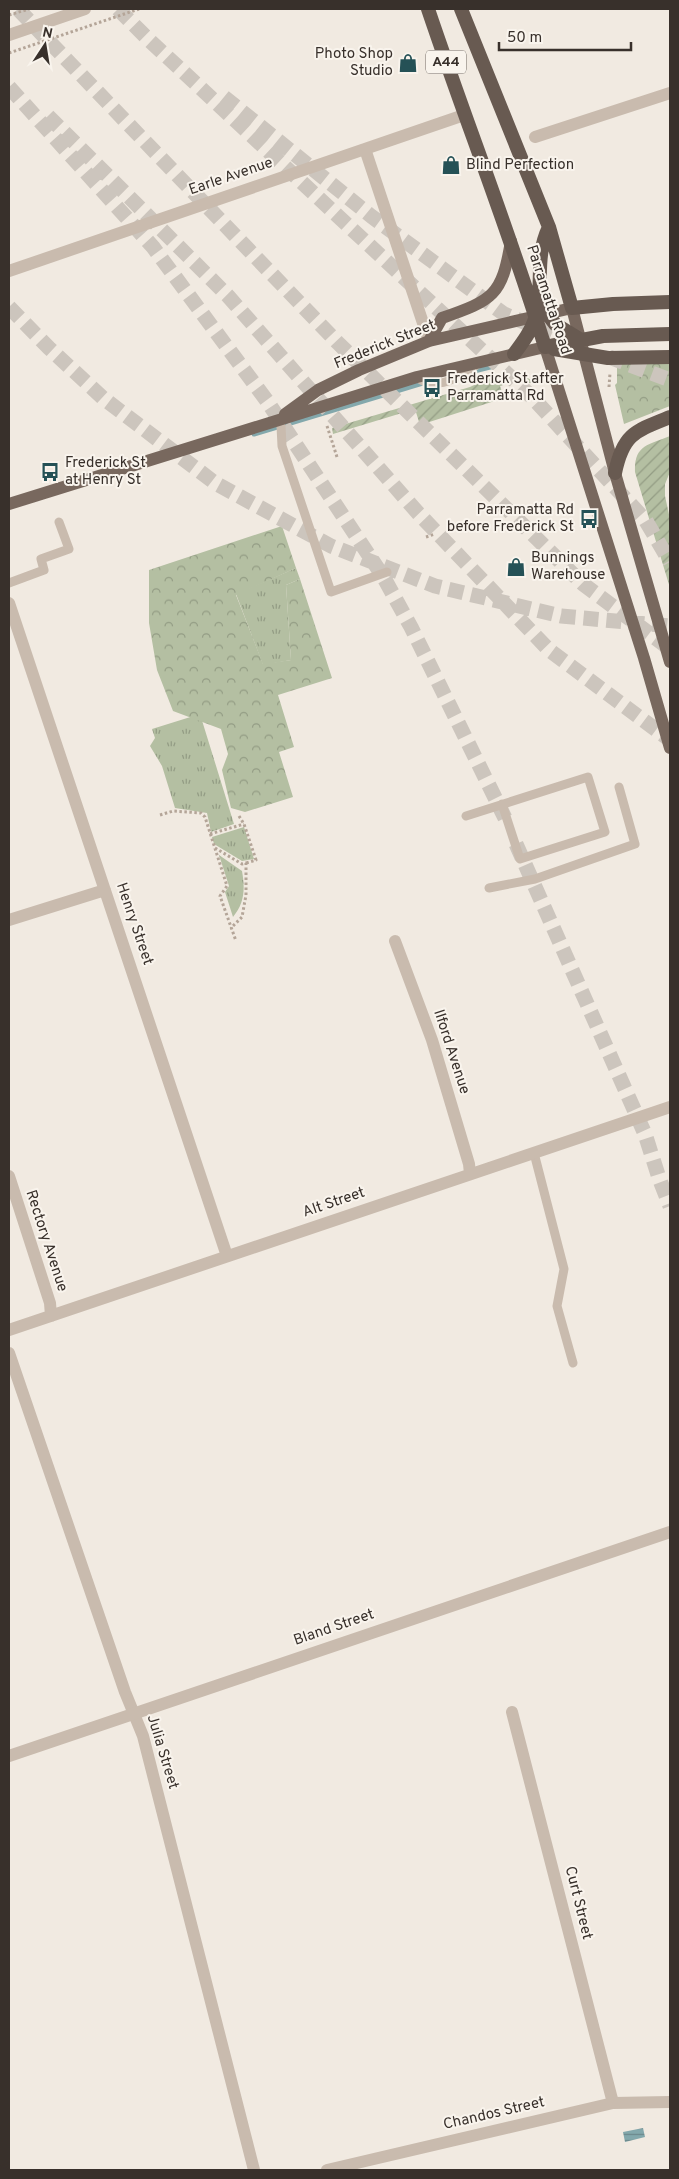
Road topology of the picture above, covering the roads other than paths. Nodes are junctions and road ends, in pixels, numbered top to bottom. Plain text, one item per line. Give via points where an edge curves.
1 (85, 9) edge
2 (428, 9) edge
3 (461, 9) edge
4 (9, 35) edge
5 (670, 92) edge
6 (464, 115) junction
7 (535, 137) dead end
8 (365, 149) junction
9 (549, 227) junction
10 (511, 240) junction
11 (9, 271) edge
12 (670, 302) edge
13 (572, 308) junction
14 (540, 311) junction
15 (670, 334) edge
16 (581, 340) junction
17 (429, 341) junction
18 (546, 347) junction
19 (514, 354) junction
20 (584, 354) junction
21 (670, 357) edge
22 (670, 417) edge
23 (277, 420) junction
24 (615, 473) junction
25 (9, 504) edge
26 (59, 522) dead end
27 (388, 572) dead end
28 (9, 583) edge
29 (9, 603) edge
30 (666, 632) edge
31 (670, 662) edge
32 (670, 748) edge
33 (619, 787) dead end
34 (502, 804) junction
35 (466, 816) dead end
36 (489, 888) dead end
37 (105, 890) junction
38 (9, 920) edge
39 (395, 942) dead end
40 (670, 1106) edge
41 (534, 1153) junction
42 (470, 1174) junction
43 (9, 1176) edge
44 (227, 1256) junction
45 (51, 1316) junction
46 (9, 1330) edge
47 (9, 1353) edge
48 (573, 1363) dead end
49 (670, 1532) edge
50 (512, 1712) dead end
51 (133, 1713) junction
52 (9, 1756) edge
53 (613, 2102) junction
54 (670, 2102) edge
55 (254, 2170) edge
56 (327, 2170) edge

1 - 4 street
2 - 6 highway, Parramatta Road / A44
3 - 9 highway, Parramatta Road / A44
5 - 7 street
6 - 8 street, Earle Avenue
6 - 10 highway, Parramatta Road / A44
8 - 11 street, Earle Avenue
8 - 17 street
9 - 13 highway, Parramatta Road / A44
9 - 14 highway via 541,243
10 - 14 highway, Parramatta Road / A44
10 - 17 main road via 505,274 498,288 469,308 442,318
12 - 13 highway
13 - 14 main road, Frederick Street
13 - 16 main road, Parramatta Road
14 - 16 highway
14 - 17 main road, Frederick Street
14 - 18 highway, Parramatta Road
14 - 19 highway
15 - 16 highway via 603,336
16 - 18 highway
16 - 20 main road, Parramatta Road
17 - 23 main road, Frederick Street via 318,390
18 - 19 main road, Frederick Street
18 - 20 highway
18 - 32 main road, Parramatta Road
19 - 23 main road, Frederick Street via 417,376
20 - 21 highway via 608,358
20 - 24 main road, Parramatta Road
22 - 24 highway via 630,436 619,453
23 - 25 main road, Frederick Street
23 - 27 lane via 281,426 282,446 331,592
24 - 30 main road, Parramatta Road
26 - 28 lane via 69,550 40,559 44,570
29 - 37 street, Henry Street
30 - 31 main road, Parramatta Road
33 - 36 lane via 635,844 535,879
34 - 34 lane via 588,777 605,832 520,859
34 - 35 lane
37 - 38 street
37 - 44 street, Henry Street
39 - 42 street, Ilford Avenue via 432,1040
40 - 41 street, Alt Street
41 - 42 street, Alt Street
41 - 48 lane via 564,1269 556,1306
42 - 44 street, Alt Street
43 - 45 street, Rectory Avenue
44 - 45 street, Alt Street
45 - 46 street, Alt Street
47 - 51 street, Julia Street
49 - 51 street, Bland Street
50 - 53 street, Curt Street
51 - 52 street, Bland Street
51 - 55 street, Julia Street via 143,1736
53 - 54 street, Chandos Street
53 - 56 street, Chandos Street

